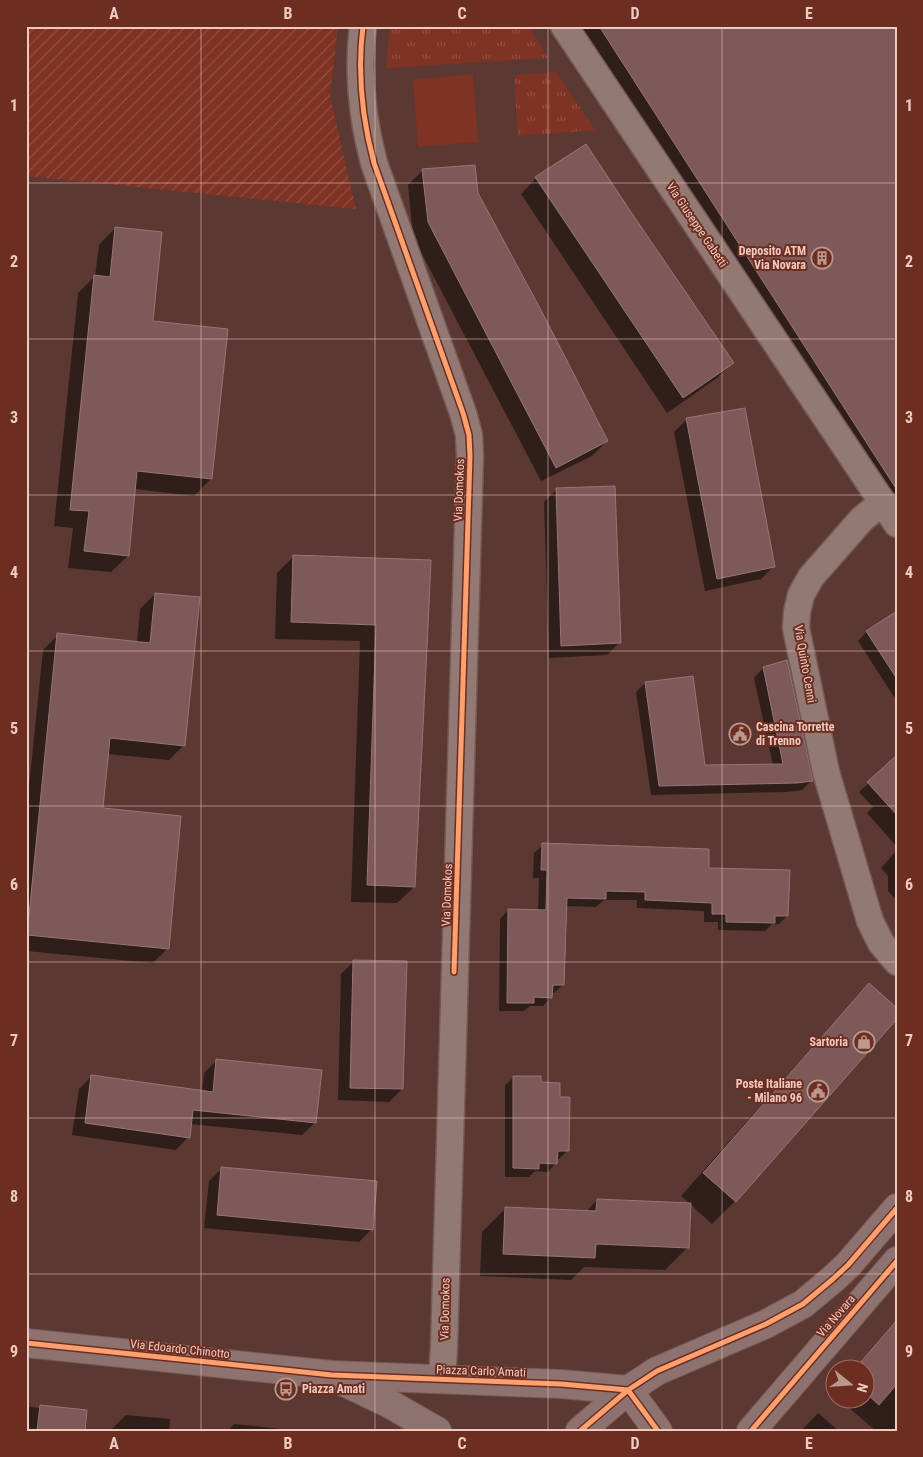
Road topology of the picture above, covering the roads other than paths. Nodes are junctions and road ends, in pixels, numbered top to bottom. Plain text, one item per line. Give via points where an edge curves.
1 (363, 26) edge
2 (564, 26) edge
3 (890, 513) edge
4 (891, 944) edge
5 (897, 1208) edge
6 (897, 1261) edge
7 (26, 1343) edge
8 (332, 1376) junction
9 (442, 1379) junction
10 (628, 1390) junction
11 (388, 1403) junction
12 (400, 1431) edge
13 (437, 1431) edge
14 (580, 1431) edge
15 (658, 1431) edge
16 (751, 1431) edge

1 - 9 street, Via Domokos via 360,54 362,104 374,163 469,435
2 - 3 street, Via Giuseppe Gabetti
3 - 4 street, Via Quinto Cenni via 862,519 812,577 801,595 796,628 826,772 870,921
5 - 10 street via 848,1265 803,1304 657,1371
6 - 16 street, Via Novara
7 - 8 street, Via Edoardo Chinotto
8 - 9 street, Piazza Carlo Amati
8 - 11 street
9 - 10 street, Piazza Carlo Amati
10 - 14 street
10 - 15 street
11 - 12 street
11 - 13 street

